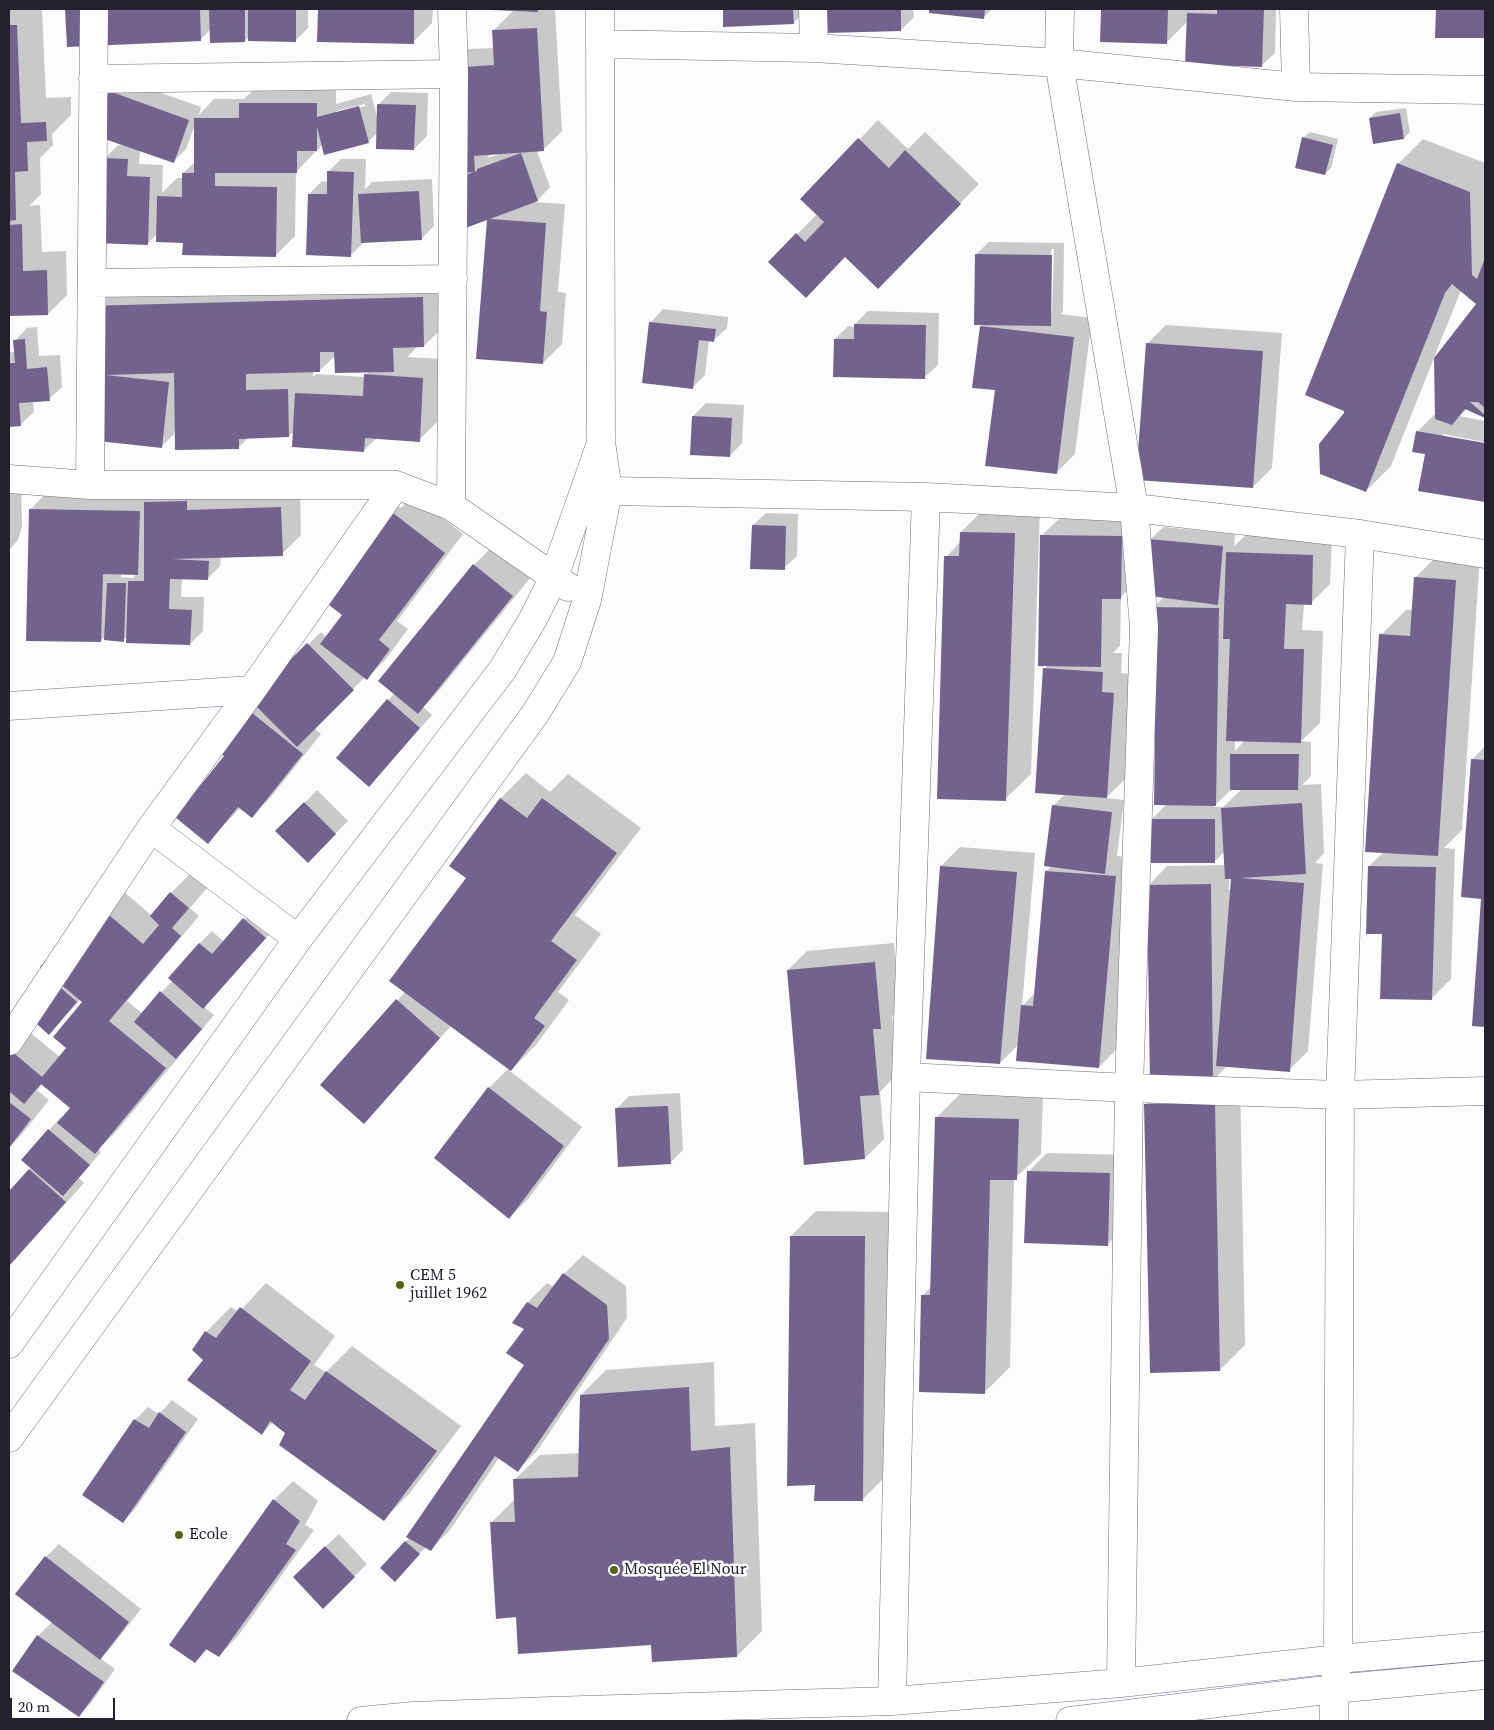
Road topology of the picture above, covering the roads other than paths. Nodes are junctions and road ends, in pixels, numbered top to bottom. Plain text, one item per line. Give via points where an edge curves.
1 (94, 9) edge
2 (452, 9) edge
3 (600, 9) edge
4 (813, 9) edge
5 (1060, 9) edge
6 (1294, 9) edge
7 (600, 44) junction
8 (814, 48) junction
9 (1059, 63) junction
10 (454, 74) junction
11 (93, 79) junction
12 (1296, 86) junction
13 (1485, 90) edge
14 (453, 279) junction
15 (92, 283) junction
16 (601, 442) junction
17 (9, 479) edge
18 (90, 485) junction
19 (396, 485) junction
20 (608, 491) junction
21 (926, 498) junction
22 (451, 506) junction
23 (1134, 508) junction
24 (1360, 534) junction
25 (1485, 554) edge
26 (554, 577) junction
27 (587, 600) junction
28 (252, 690) junction
29 (9, 706) edge
30 (151, 828) junction
31 (298, 939) junction
32 (9, 1041) edge
33 (906, 1078) junction
34 (1129, 1088) junction
35 (1485, 1092) edge
36 (1340, 1095) junction
37 (9, 1344) edge
38 (9, 1438) edge
39 (1485, 1646) edge
40 (1338, 1659) junction
41 (1485, 1675) edge
42 (1121, 1683) junction
43 (1334, 1689) junction
44 (892, 1701) junction
45 (361, 1721) edge
46 (1070, 1721) edge
47 (1334, 1721) edge

1 - 11 street
2 - 10 street
3 - 7 street
4 - 8 street
5 - 9 street
6 - 12 street
7 - 8 street
7 - 16 street
8 - 9 street
9 - 12 street
9 - 23 street
10 - 11 street
10 - 14 street
11 - 15 street
12 - 13 street
14 - 15 street
14 - 22 street
15 - 18 street
16 - 20 street
16 - 26 street
17 - 18 street
18 - 19 street
19 - 22 street
19 - 28 street
20 - 21 street
20 - 27 street
21 - 23 street
21 - 33 street
22 - 26 street
23 - 24 street
23 - 34 street via 1144,627
24 - 25 street
24 - 36 street
26 - 27 street
26 - 31 street via 503,668
27 - 38 street via 567,662 535,714
28 - 29 street
28 - 30 street
30 - 31 street
30 - 32 street
31 - 37 street
33 - 34 street
33 - 44 street
34 - 36 street
34 - 42 street
35 - 36 street
36 - 40 street
39 - 40 street
40 - 42 street
40 - 43 street
41 - 43 street
42 - 44 street
43 - 46 street
43 - 47 street
44 - 45 street via 413,1716

